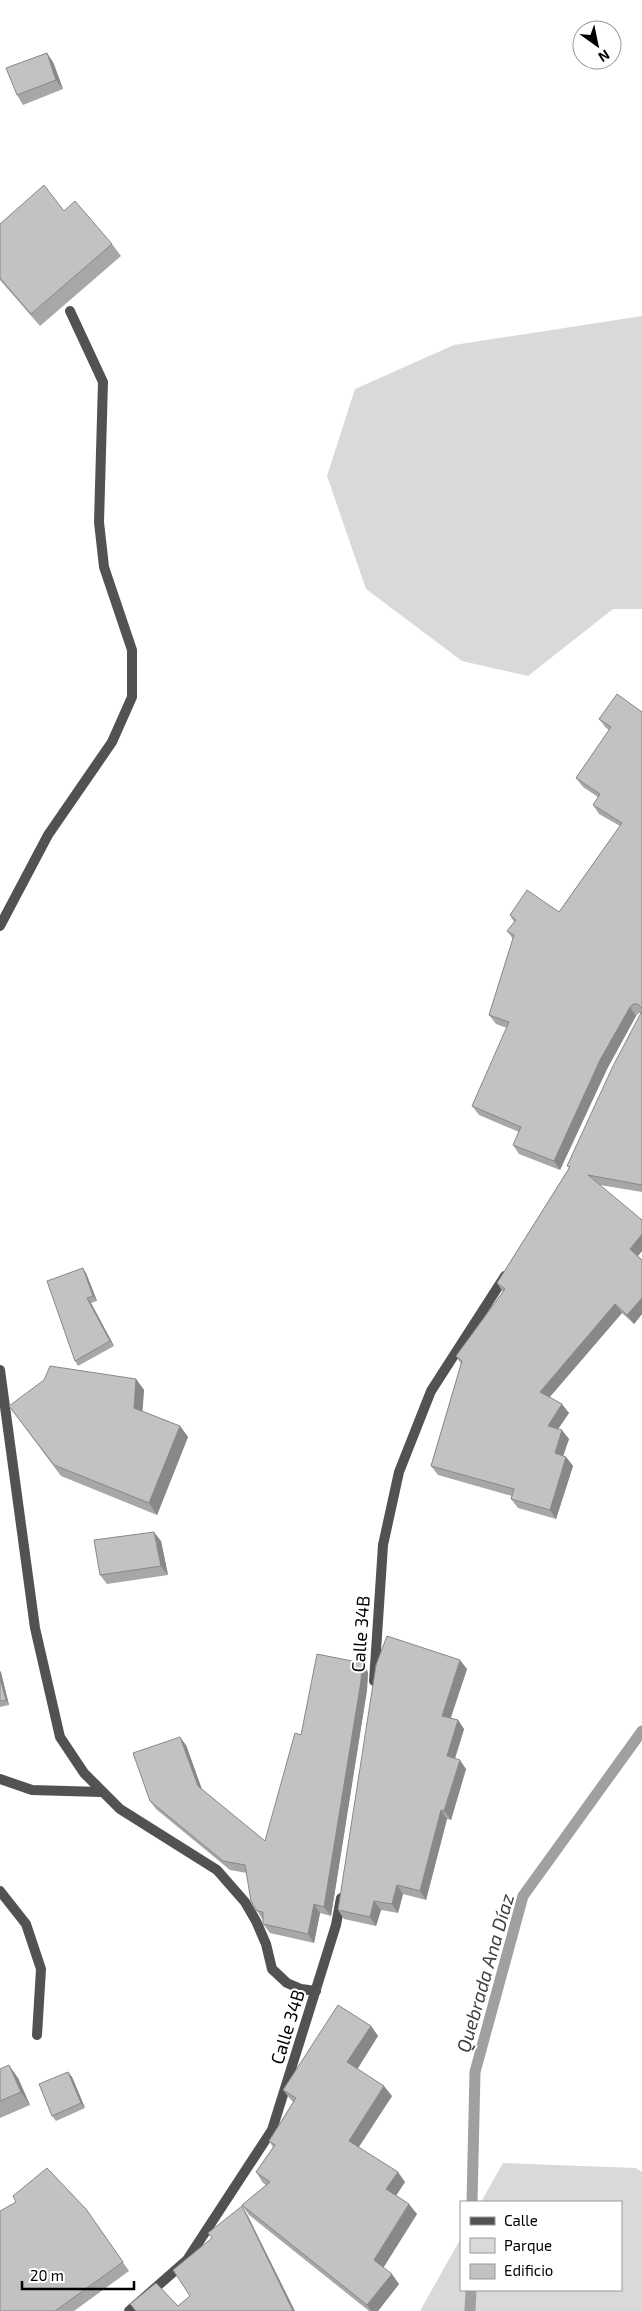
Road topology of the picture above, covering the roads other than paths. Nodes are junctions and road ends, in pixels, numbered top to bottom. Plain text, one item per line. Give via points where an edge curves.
1 (70, 311) dead end
2 (0, 926) edge
3 (510, 1268) edge
4 (0, 1370) edge
5 (374, 1691) edge
6 (0, 1778) edge
7 (101, 1792) junction
8 (342, 1886) edge
9 (0, 1891) edge
10 (316, 1991) junction
11 (37, 2034) dead end
12 (129, 2311) edge

1 - 2 street via 103,382 99,522 104,567 132,650 132,697 112,742 48,835
3 - 5 street, Calle 34B via 431,1391 399,1472 383,1545
4 - 7 street via 35,1628 60,1737
6 - 7 street via 32,1790
7 - 10 street via 120,1809 216,1870 249,1908 266,1944 272,1969 287,1983
8 - 10 street, Calle 34B via 336,1925
9 - 11 street via 26,1924 42,1969
10 - 12 street, Calle 34B via 272,2130 187,2260

